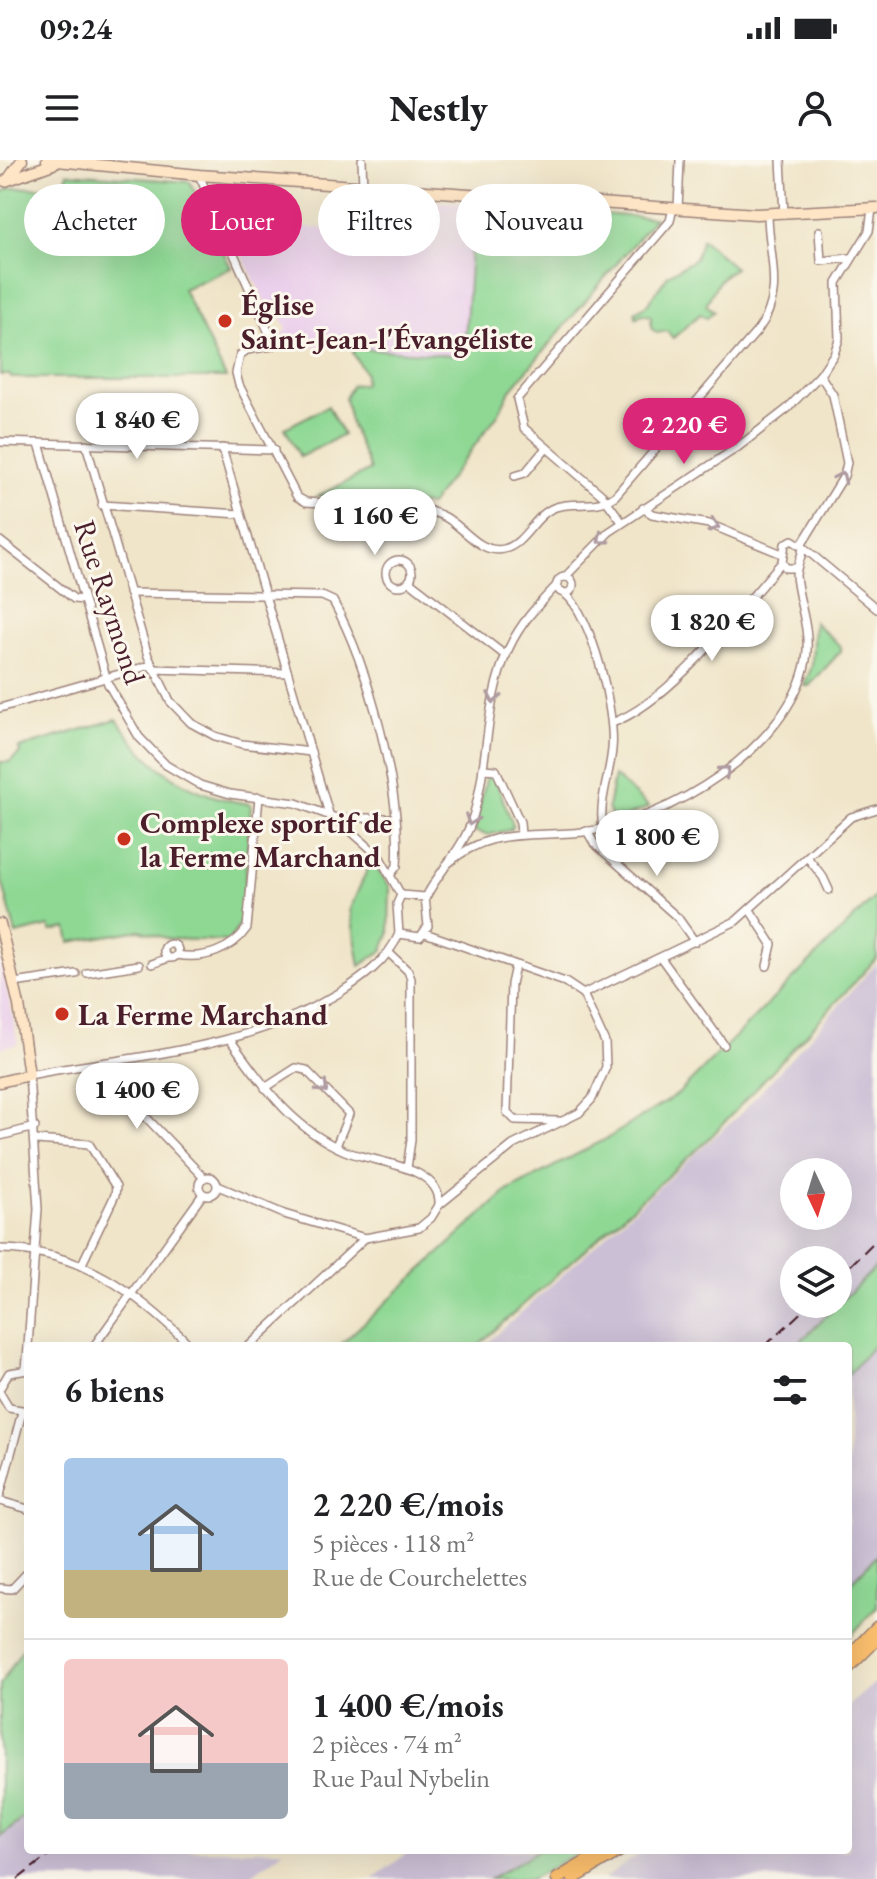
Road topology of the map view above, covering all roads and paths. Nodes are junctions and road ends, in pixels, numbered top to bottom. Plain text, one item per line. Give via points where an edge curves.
1 (22, 160) edge
2 (47, 160) edge
3 (362, 160) edge
4 (680, 160) edge
5 (781, 160) edge
6 (59, 163) junction
7 (97, 163) edge
8 (199, 175) junction
9 (2, 182) edge
10 (322, 184) edge
11 (363, 184) edge
12 (440, 192) edge
13 (676, 208) junction
14 (874, 209) edge
15 (768, 214) junction
16 (784, 214) junction
17 (819, 231) dead end
18 (850, 258) junction
19 (820, 375) junction
20 (0, 442) edge
21 (39, 443) junction
22 (86, 444) junction
23 (222, 448) junction
24 (546, 448) junction
25 (274, 450) junction
26 (515, 476) dead end
27 (608, 501) junction
28 (102, 505) junction
29 (643, 508) junction
30 (240, 514) junction
31 (622, 522) junction
32 (0, 541) edge
33 (802, 546) junction
34 (782, 558) junction
35 (825, 562) junction
36 (799, 566) junction
37 (565, 577) junction
38 (409, 581) dead end
39 (558, 584) junction
40 (573, 584) junction
41 (129, 593) junction
42 (564, 593) junction
43 (264, 595) junction
44 (83, 600) junction
45 (876, 605) edge
46 (579, 614) junction
47 (506, 656) junction
48 (152, 667) junction
49 (288, 673) junction
50 (106, 678) junction
51 (0, 708) edge
52 (612, 723) junction
53 (311, 752) junction
54 (483, 769) junction
55 (259, 797) junction
56 (877, 809) edge
57 (333, 816) junction
58 (394, 818) junction
59 (603, 828) junction
60 (587, 831) junction
61 (521, 835) junction
62 (807, 857) junction
63 (446, 865) junction
64 (391, 874) junction
65 (829, 890) dead end
66 (401, 895) junction
67 (426, 897) junction
68 (750, 910) junction
69 (0, 924) edge
70 (425, 933) junction
71 (399, 934) junction
72 (695, 942) junction
73 (389, 953) junction
74 (177, 955) junction
75 (168, 958) junction
76 (661, 958) junction
77 (152, 964) dead end
78 (139, 965) dead end
79 (515, 966) junction
80 (767, 966) dead end
81 (87, 973) dead end
82 (76, 974) dead end
83 (14, 983) junction
84 (583, 994) junction
85 (231, 1041) junction
86 (724, 1045) dead end
87 (111, 1062) junction
88 (29, 1075) junction
89 (0, 1082) edge
90 (265, 1088) junction
91 (562, 1121) junction
92 (35, 1127) junction
93 (0, 1136) edge
94 (36, 1140) junction
95 (336, 1146) junction
96 (407, 1168) junction
97 (204, 1178) junction
98 (218, 1186) junction
99 (203, 1194) junction
100 (439, 1205) junction
101 (365, 1238) junction
102 (0, 1249) edge
103 (37, 1254) junction
104 (81, 1266) junction
105 (133, 1292) junction
106 (28, 1342) edge
107 (97, 1342) edge
108 (187, 1342) edge
109 (253, 1342) edge
110 (24, 1370) edge
111 (1, 1389) edge
112 (24, 1412) edge
113 (24, 1415) edge
114 (0, 1495) edge
115 (0, 1501) edge
116 (24, 1508) edge
117 (24, 1576) edge
118 (0, 1588) edge
119 (877, 1627) edge
120 (877, 1639) edge
121 (852, 1653) edge
122 (852, 1664) edge
123 (599, 1854) edge
124 (614, 1854) edge
125 (557, 1879) edge
126 (573, 1879) edge

1 - 9 street
2 - 6 street
3 - 11 street
4 - 13 street
5 - 16 street
6 - 7 street
6 - 9 street
7 - 8 street
8 - 10 street
8 - 25 street via 269,333 272,346 240,355 236,376
12 - 13 street
13 - 15 street
13 - 24 street via 517,399 520,424
14 - 16 street
14 - 18 street via 869,231
15 - 16 street
15 - 27 street via 776,280 766,318
17 - 18 street via 821,261
18 - 19 street via 835,291 838,344
19 - 29 street via 705,472
33 -> 19 street via 847,463 833,395
20 - 21 street
21 - 22 street
21 - 44 street, Rue Raymond
22 - 23 street
22 - 28 street
23 - 25 street
23 - 30 street
24 - 26 street via 525,473
24 - 27 street
25 - 27 street via 300,500 432,512 497,550 515,544 553,508
27 - 31 street
28 - 30 street
28 - 41 street
29 - 31 street
29 -> 34 street via 709,524
30 - 43 street
31 -> 37 street
32 - 44 street via 74,599
33 - 34 street via 789,541
33 - 35 street
33 - 36 street
34 - 36 street via 788,569
34 - 52 street via 680,674
35 - 36 street
35 - 45 street
59 -> 36 street via 704,788 784,712 799,685 807,650
37 - 39 street
37 - 40 street
38 - 47 street
39 - 42 street
39 - 47 street via 534,607
40 - 42 street
40 - 46 street
41 - 43 street
41 - 48 street
42 - 46 street
43 - 49 street
43 - 58 street via 324,596 334,602 369,683
44 - 50 street, Rue Raymond
46 - 52 street via 605,680
47 -> 54 street
48 - 49 street
48 - 50 street
48 - 53 street via 174,706 206,732 242,744
49 - 53 street
50 - 51 street
50 - 55 street, Rue Raymond via 131,727 166,765 206,788
52 - 59 street
53 - 57 street
54 - 61 street via 497,771
54 -> 63 street via 470,824
55 - 57 street, Rue Raymond
55 - 74 street via 247,928 222,950
56 - 62 street via 855,814
57 - 58 street
57 - 64 street, Rue Raymond via 364,840
58 - 64 street via 398,864
59 - 60 street
60 - 61 street
60 - 72 street via 681,921
61 - 63 street via 478,842
62 - 65 street
62 - 68 street
63 - 67 street
64 - 66 street, Rue Raymond
66 - 67 street
66 - 71 street
67 - 70 street
68 - 72 street
68 - 80 street via 772,944
69 - 83 street
70 - 71 street
70 - 79 street
71 - 73 street
72 - 76 street
73 - 85 street via 317,1006
73 - 96 street via 412,981
74 - 75 street
74 - 75 street via 177,946 169,944 164,950
75 - 77 street
76 - 84 street
76 - 86 street
78 - 81 street
79 - 84 street via 565,982
79 - 91 street via 507,1110 515,1120
82 - 83 street
83 - 88 street
84 - 91 street via 607,1055 598,1088 582,1111
85 - 87 street
85 - 90 street
87 - 88 street
87 - 97 street via 144,1115
88 - 89 street
88 - 92 street
90 - 95 street via 293,1119
90 -> 95 street via 297,1068 306,1070 349,1114
91 - 100 street via 516,1143
92 - 93 street
92 - 94 street
94 - 103 street
94 - 104 street via 87,1143 116,1187
95 - 96 street
96 - 100 street via 434,1188
97 - 98 street via 213,1178
97 - 99 street via 199,1185
98 - 99 street via 213,1194
98 - 101 street via 284,1214
99 - 105 street
100 - 101 street via 412,1230
101 - 109 street
102 - 103 street
103 - 104 street
103 - 106 street
104 - 105 street
105 - 107 street
105 - 108 street
110 - 111 street via 12,1371
111 - 112 street via 9,1408
113 - 114 street
115 - 116 street
117 - 118 street via 12,1589
119 - 121 main road
120 - 122 main road
123 - 125 main road
124 - 126 main road

